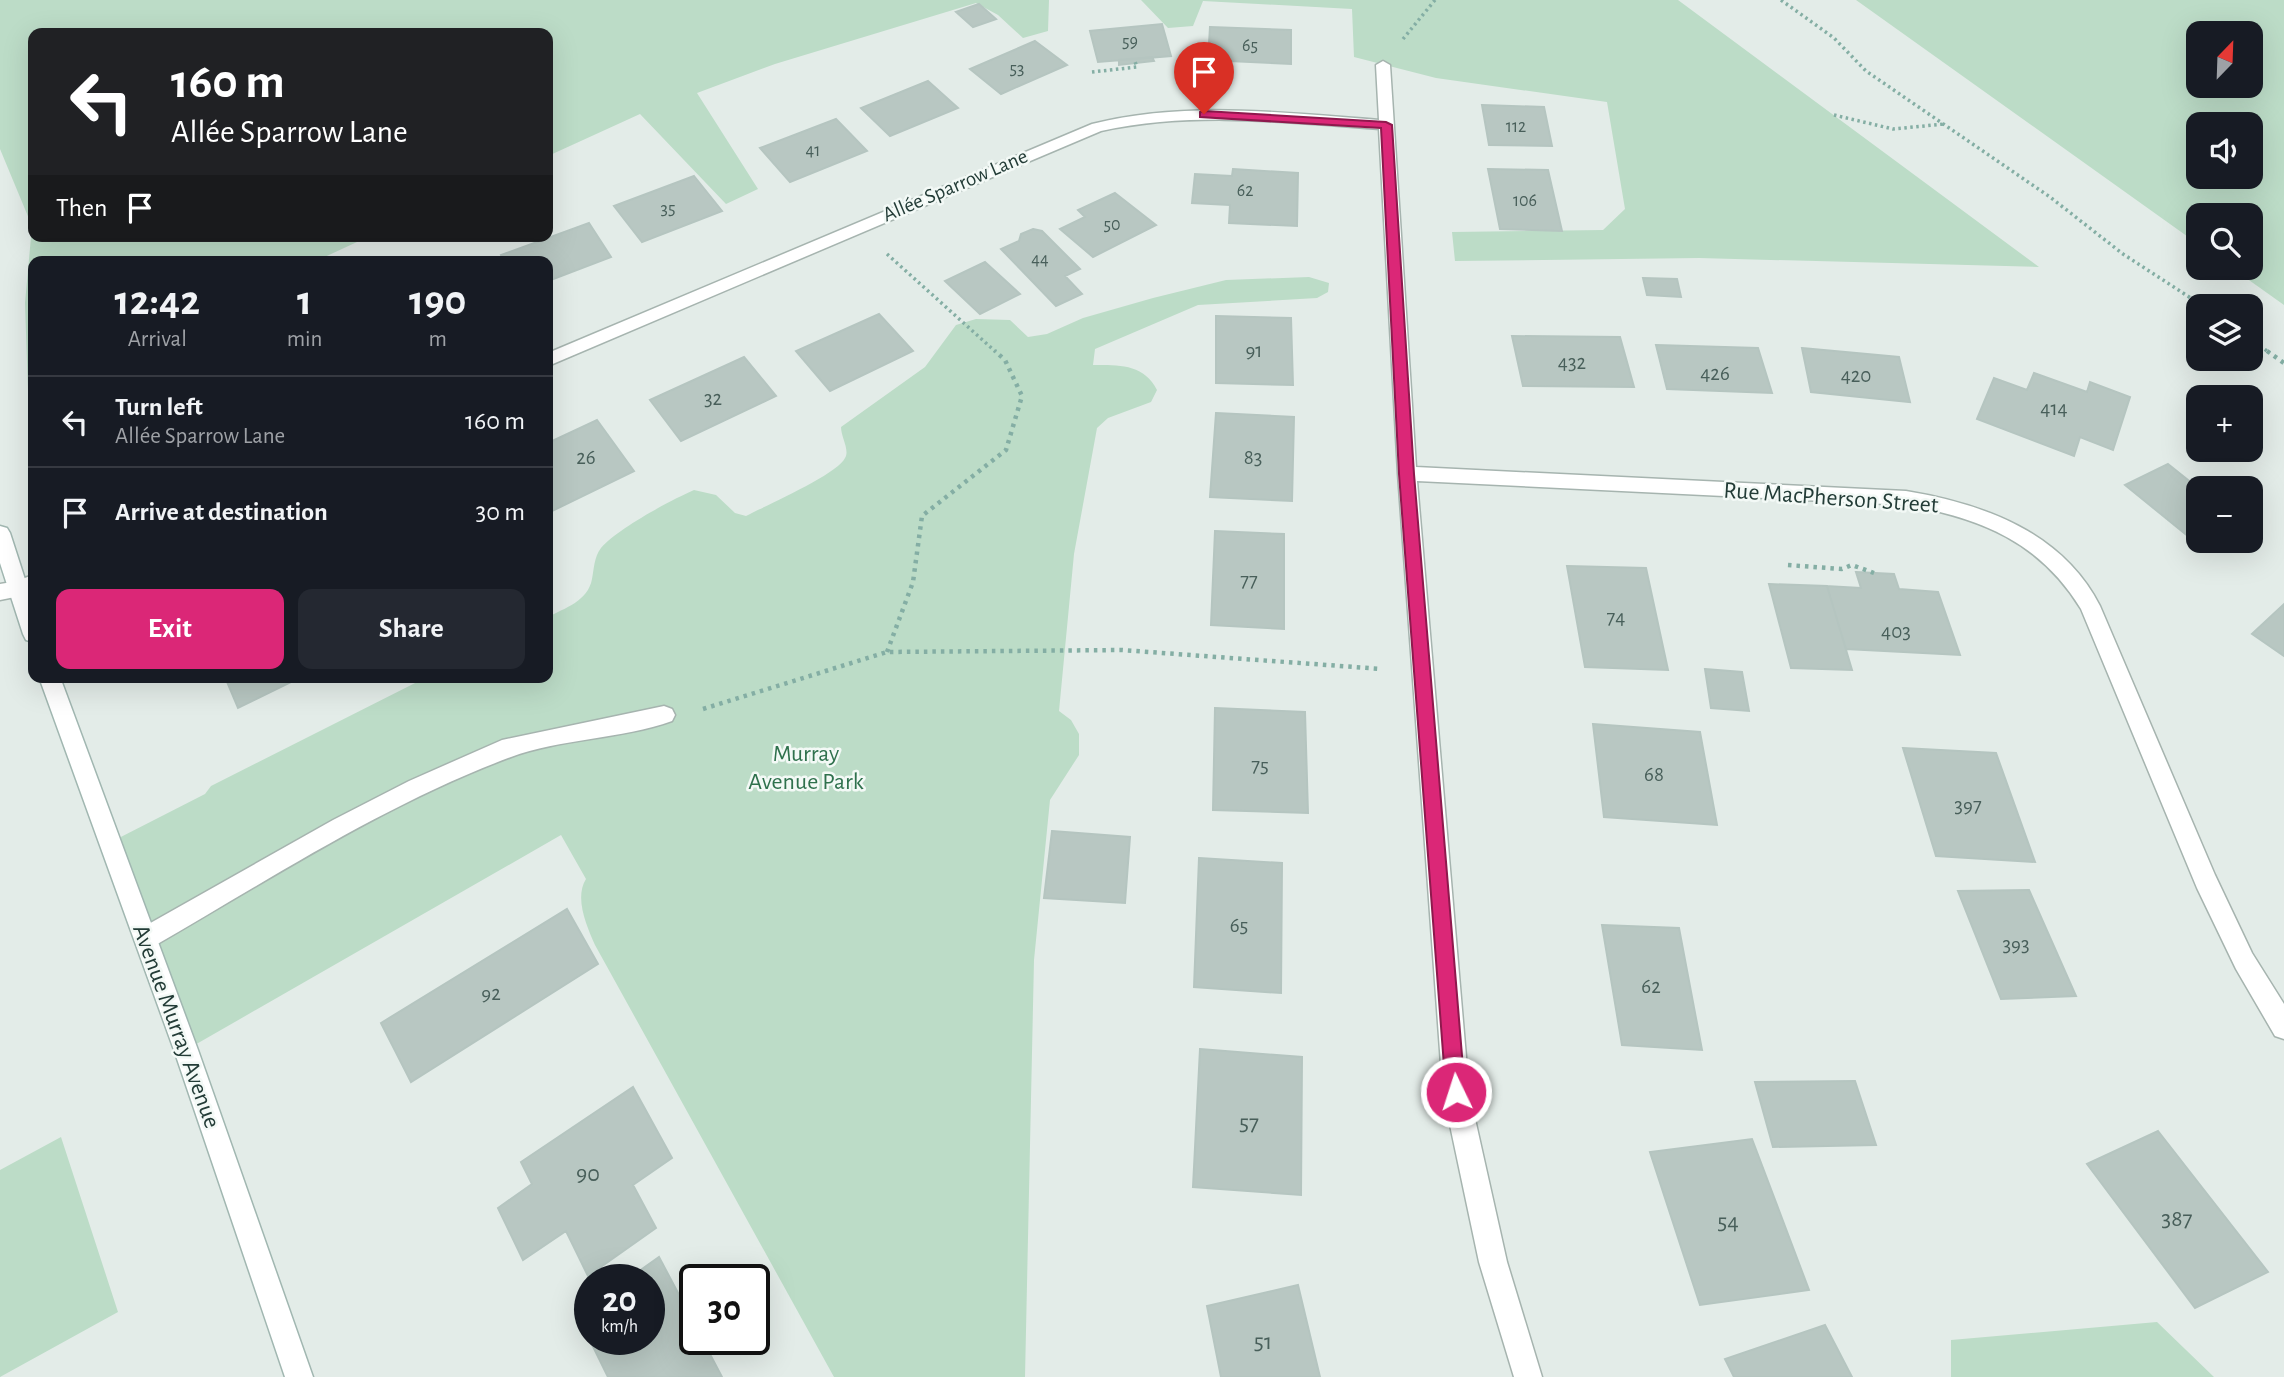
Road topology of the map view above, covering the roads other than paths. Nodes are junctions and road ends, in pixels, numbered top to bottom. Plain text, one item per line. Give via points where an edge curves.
1 (1383, 65) road end
2 (1386, 125) junction
3 (553, 358) edge
4 (1406, 474) junction
5 (0, 533) edge
6 (17, 588) edge
7 (28, 620) edge
8 (52, 683) edge
9 (664, 715) road end
10 (146, 938) junction
11 (2284, 1027) edge
12 (299, 1377) edge
13 (1528, 1377) edge

1 - 2 street
2 - 3 street, Allée Sparrow Lane via 1204,114 1124,120 1070,136
2 - 4 street
4 - 11 street, Rue MacPherson Street via 1906,499 1982,516 2033,542 2067,572 2090,606 2204,880 2244,961
4 - 13 street via 1456,1092 1493,1262
5 - 6 street
6 - 7 street
8 - 10 street, Avenue Murray Avenue
9 - 10 street via 510,747 352,821
10 - 12 street, Avenue Murray Avenue

